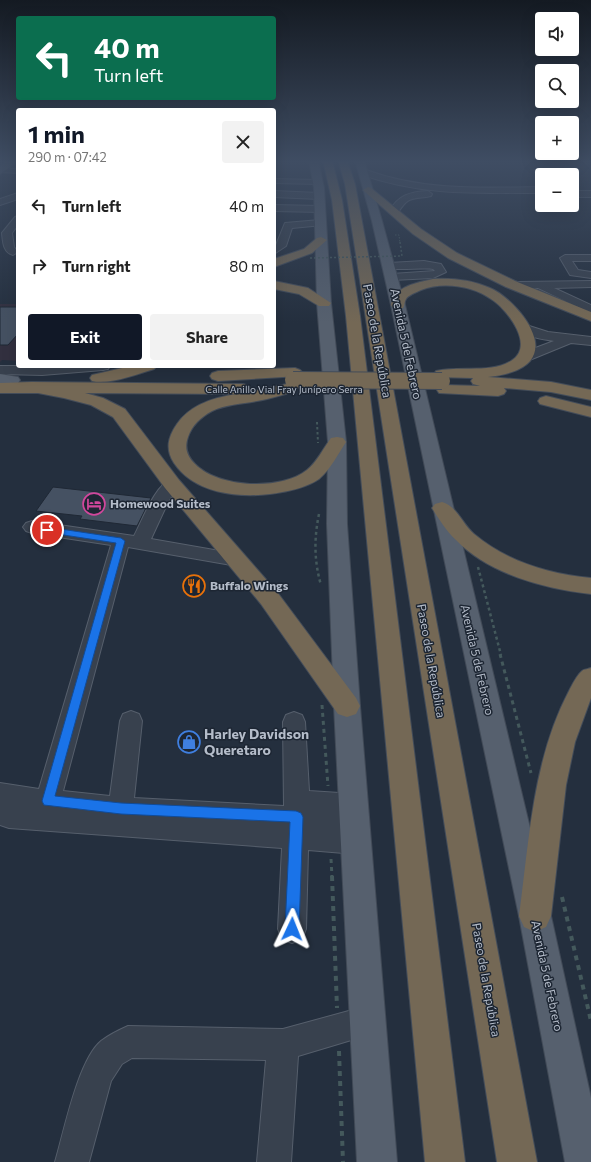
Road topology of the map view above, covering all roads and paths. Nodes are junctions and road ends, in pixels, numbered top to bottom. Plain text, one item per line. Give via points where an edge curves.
1 (307, 214) edge
2 (312, 214) edge
3 (314, 214) edge
4 (314, 214) edge
5 (339, 214) edge
6 (364, 214) edge
7 (375, 214) edge
8 (396, 214) edge
9 (317, 216) junction
10 (16, 220) edge
11 (396, 244) dead end
12 (11, 249) edge
13 (276, 250) edge
14 (393, 251) dead end
15 (0, 254) edge
16 (591, 258) edge
17 (311, 261) dead end
18 (276, 262) edge
19 (393, 270) junction
20 (591, 278) edge
21 (276, 285) edge
22 (541, 285) junction
23 (518, 286) junction
24 (324, 303) junction
25 (398, 305) junction
26 (511, 308) junction
27 (591, 309) edge
28 (591, 317) edge
29 (523, 328) junction
30 (572, 339) junction
31 (591, 340) edge
32 (527, 356) junction
33 (0, 362) edge
34 (16, 365) edge
35 (28, 368) edge
36 (90, 368) edge
37 (142, 368) edge
38 (216, 368) edge
39 (0, 370) edge
40 (250, 374) junction
41 (38, 376) edge
42 (86, 380) junction
43 (135, 380) junction
44 (443, 381) junction
45 (3, 382) edge
46 (293, 383) junction
47 (496, 391) junction
48 (591, 395) edge
49 (0, 402) edge
50 (591, 405) edge
51 (591, 412) edge
52 (119, 413) junction
53 (317, 422) dead end
54 (337, 442) junction
55 (319, 469) junction
56 (172, 484) junction
57 (442, 508) junction
58 (319, 510) dead end
59 (32, 528) dead end
60 (131, 542) junction
61 (472, 543) junction
62 (237, 560) junction
63 (591, 586) edge
64 (322, 590) dead end
65 (320, 668) junction
66 (591, 678) edge
67 (347, 706) junction
68 (132, 721) dead end
69 (294, 722) dead end
70 (533, 780) dead end
71 (0, 794) edge
72 (46, 809) junction
73 (0, 813) edge
74 (120, 816) junction
75 (296, 819) junction
76 (345, 823) junction
77 (561, 893) dead end
78 (535, 916) junction
79 (292, 929) dead end
80 (591, 1021) edge
81 (353, 1024) junction
82 (283, 1045) junction
83 (72, 1162) edge
84 (274, 1162) edge
85 (343, 1162) edge
86 (377, 1162) edge
87 (445, 1162) edge
88 (517, 1162) edge
89 (585, 1162) edge

1 - 9 street
2 - 9 street
3 - 9 street
4 - 9 street
5 - 87 highway, Paseo de la República via 354,324
6 - 88 highway, Paseo de la República
7 - 19 main road, Avenida 5 de Febrero
8 - 23 highway via 434,244
9 - 11 path, bridge via 402,256 398,235 394,234
9 - 13 street via 288,225 281,246
9 - 17 path
9 - 18 highway via 296,256
9 - 24 main road
10 - 12 street via 8,234
12 - 15 street
14 - 19 path
16 - 20 street via 565,258 574,273
19 - 25 main road, Avenida 5 de Febrero
20 - 22 street
21 - 24 highway via 303,291
22 - 23 street
22 - 27 street
23 - 26 highway via 506,288
23 - 28 highway
24 - 54 main road
25 - 26 highway via 399,298 412,288 429,284 449,284 470,286 488,292
25 - 57 main road, Avenida 5 de Febrero
26 - 29 highway
29 - 30 street via 543,336
29 - 32 highway via 530,346
30 - 31 street
30 - 32 street
32 - 44 highway via 517,364 499,370
33 - 34 street
35 - 41 street
36 - 41 street
37 - 42 highway via 115,376
38 - 40 highway via 226,372
39 - 41 street
40 - 43 highway
40 - 46 highway
41 - 42 highway, Calle Anillo Vial Fray Junípero Serra
41 - 45 highway, Calle Anillo Vial Fray Junípero Serra
41 - 46 highway, Calle Anillo Vial Fray Junípero Serra
41 - 52 highway via 64,393 97,402
42 - 43 highway, Calle Anillo Vial Fray Junípero Serra
43 - 46 highway, Calle Anillo Vial Fray Junípero Serra
44 - 46 highway, Calle Anillo Vial Fray Junípero Serra
44 - 47 highway, Calle Anillo Vial Fray Junípero Serra
44 - 48 highway, Calle Anillo Vial Fray Junípero Serra via 486,381 551,387
46 - 55 highway via 222,401 188,419 176,444 177,454 192,474 216,485 232,488 270,488 288,485 309,477
47 - 50 highway, Calle Anillo Vial Fray Junípero Serra via 539,395
47 - 51 highway via 569,405
49 - 52 highway via 56,402
52 - 56 highway
53 - 55 path
54 - 55 highway
54 - 67 main road via 337,524
56 - 60 street
56 - 62 highway
57 - 61 highway via 457,530
57 - 78 main road, Avenida 5 de Febrero
58 - 64 path via 316,525 316,569
59 - 60 street
60 - 62 street
60 - 72 street
61 - 63 highway via 532,574 572,585
61 - 70 path
62 - 65 highway via 269,598
65 - 67 highway
65 - 76 path
66 - 78 highway via 570,712 554,771
67 - 76 main road
68 - 74 street
69 - 75 street
71 - 72 street
72 - 73 street via 9,816
72 - 74 street
74 - 75 street
75 - 76 street
75 - 76 street
75 - 79 street
76 - 81 main road
76 - 81 path
77 - 80 path
78 - 89 main road, Avenida 5 de Febrero
81 - 82 street
81 - 85 path
81 - 86 main road
82 - 83 street via 128,1042 111,1053 97,1074
82 - 84 street

